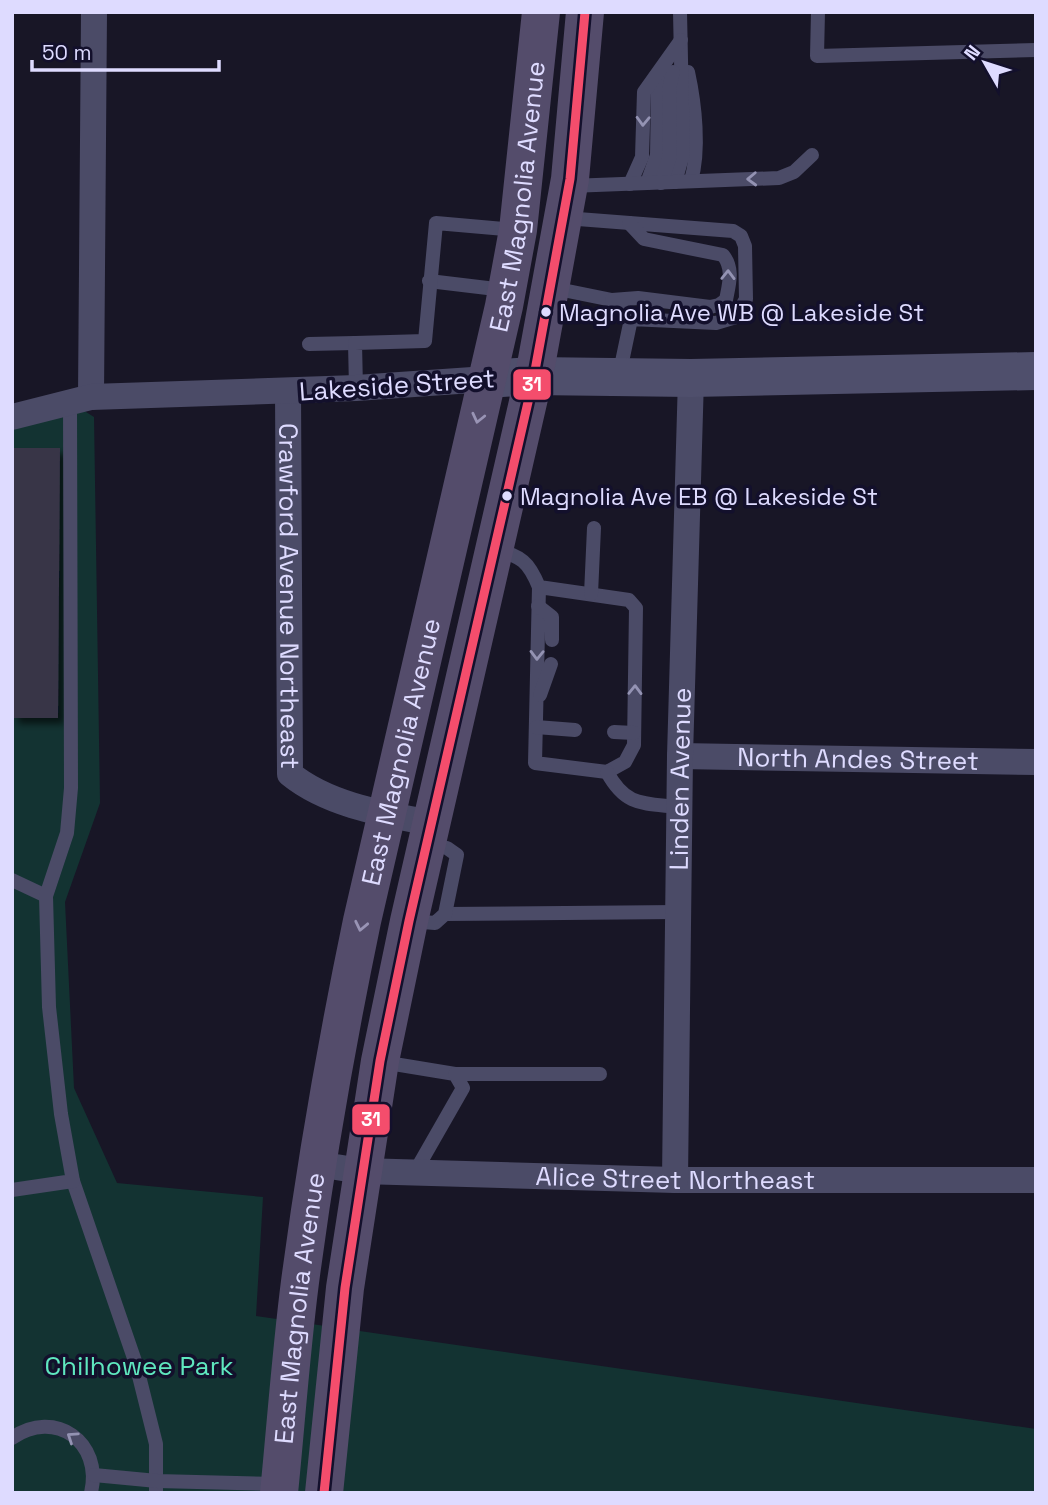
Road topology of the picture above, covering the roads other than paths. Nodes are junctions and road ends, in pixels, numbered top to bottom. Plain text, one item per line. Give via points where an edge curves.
1 (94, 12) edge
2 (541, 12) edge
3 (584, 12) edge
4 (680, 12) edge
5 (818, 12) edge
6 (681, 40) junction
7 (1036, 50) edge
8 (812, 155) dead end
9 (691, 181) junction
10 (661, 183) junction
11 (630, 184) junction
12 (567, 202) junction
13 (629, 223) junction
14 (518, 230) junction
15 (429, 281) junction
16 (551, 288) junction
17 (507, 290) junction
18 (612, 300) junction
19 (631, 319) junction
20 (355, 343) junction
21 (309, 344) dead end
22 (1036, 371) edge
23 (534, 376) junction
24 (619, 377) junction
25 (691, 378) junction
26 (487, 379) junction
27 (356, 388) junction
28 (288, 391) junction
29 (80, 399) junction
30 (12, 417) edge
31 (594, 528) dead end
32 (495, 548) junction
33 (539, 587) junction
34 (590, 594) junction
35 (538, 606) junction
36 (552, 640) dead end
37 (551, 664) dead end
38 (536, 702) junction
39 (536, 727) junction
40 (575, 730) dead end
41 (614, 732) dead end
42 (634, 733) junction
43 (680, 756) junction
44 (1036, 762) edge
45 (607, 772) junction
46 (679, 807) junction
47 (387, 814) junction
48 (429, 833) junction
49 (12, 880) edge
50 (46, 896) junction
51 (678, 912) junction
52 (445, 914) junction
53 (409, 921) junction
54 (380, 1061) junction
55 (455, 1073) junction
56 (600, 1074) dead end
57 (317, 1164) junction
58 (361, 1171) junction
59 (415, 1172) junction
60 (675, 1180) junction
61 (1036, 1180) edge
62 (73, 1181) junction
63 (12, 1191) edge
64 (12, 1438) edge
65 (94, 1475) junction
66 (157, 1487) edge
67 (280, 1488) edge
68 (91, 1493) edge
69 (324, 1493) edge

1 - 29 street
2 - 14 main road, East Magnolia Avenue
3 - 12 main road, East Magnolia Avenue
4 - 6 lane
5 - 7 lane via 817,56
6 - 9 lane via 693,96 695,167
6 - 10 lane via 658,90
6 - 10 lane via 683,154
6 -> 11 lane via 645,92 642,157
8 -> 9 lane via 794,172 779,178
9 - 10 lane
10 - 11 lane
11 - 12 lane
12 - 13 lane
12 - 16 main road, East Magnolia Avenue
18 -> 13 lane via 638,298 710,307 726,300 731,271 723,255 644,239
13 - 19 lane via 733,231 745,246 746,299 742,310 729,321
14 - 15 lane via 436,223
14 - 17 main road, East Magnolia Avenue
15 - 17 lane
15 - 20 lane via 425,341
16 - 18 lane
16 - 23 main road, East Magnolia Avenue
17 - 26 main road, East Magnolia Avenue
18 - 19 lane
19 - 24 lane
20 - 21 lane
20 - 27 lane
22 - 25 street, Lakeside Street
23 - 24 street, Lakeside Street
23 - 26 street, Lakeside Street
23 - 32 main road, East Magnolia Avenue
24 - 25 street, Lakeside Street
25 - 43 street, Linden Avenue
26 - 27 street, Lakeside Street
26 -> 47 main road, East Magnolia Avenue
27 - 28 street, Lakeside Street
28 - 29 street, Lakeside Street
28 - 47 street, Crawford Avenue Northeast via 290,774 316,791
29 - 30 street, Lakeside Street
29 - 50 lane via 71,788 67,833
31 - 34 lane
32 - 33 lane via 523,558
32 - 48 main road, East Magnolia Avenue
33 - 34 lane
33 - 35 lane
42 -> 34 lane via 636,608 629,600
35 - 36 lane via 552,618
35 -> 38 lane
37 - 38 lane
38 - 39 lane
39 - 40 lane
39 - 45 lane via 535,763
41 - 42 lane
42 - 45 lane via 634,745 625,762
43 - 44 street, North Andes Street
43 - 46 street, Linden Avenue
45 - 46 lane via 623,795 642,803
46 - 51 street, Linden Avenue
47 - 48 street, Crawford Avenue Northeast
47 -> 57 main road, East Magnolia Avenue via 341,1021
48 - 52 lane via 457,855
48 - 53 main road, East Magnolia Avenue
49 - 50 lane
50 - 62 lane via 49,1007
51 - 52 lane
51 - 60 street, Linden Avenue
52 - 53 lane via 435,923
53 - 54 main road, East Magnolia Avenue
54 - 55 lane
54 - 58 main road, East Magnolia Avenue
55 - 56 lane
55 - 59 lane via 463,1088
57 - 58 street, Alice Street Northeast
57 - 67 main road, East Magnolia Avenue
58 - 59 street, Alice Street Northeast
58 - 69 main road, East Magnolia Avenue
59 - 60 street, Alice Street Northeast
60 - 61 street, Alice Street Northeast
62 - 63 lane
62 - 66 lane via 136,1364 156,1444
65 -> 64 lane via 88,1452 71,1434 39,1427
65 - 66 lane
65 - 68 lane
66 - 67 lane

